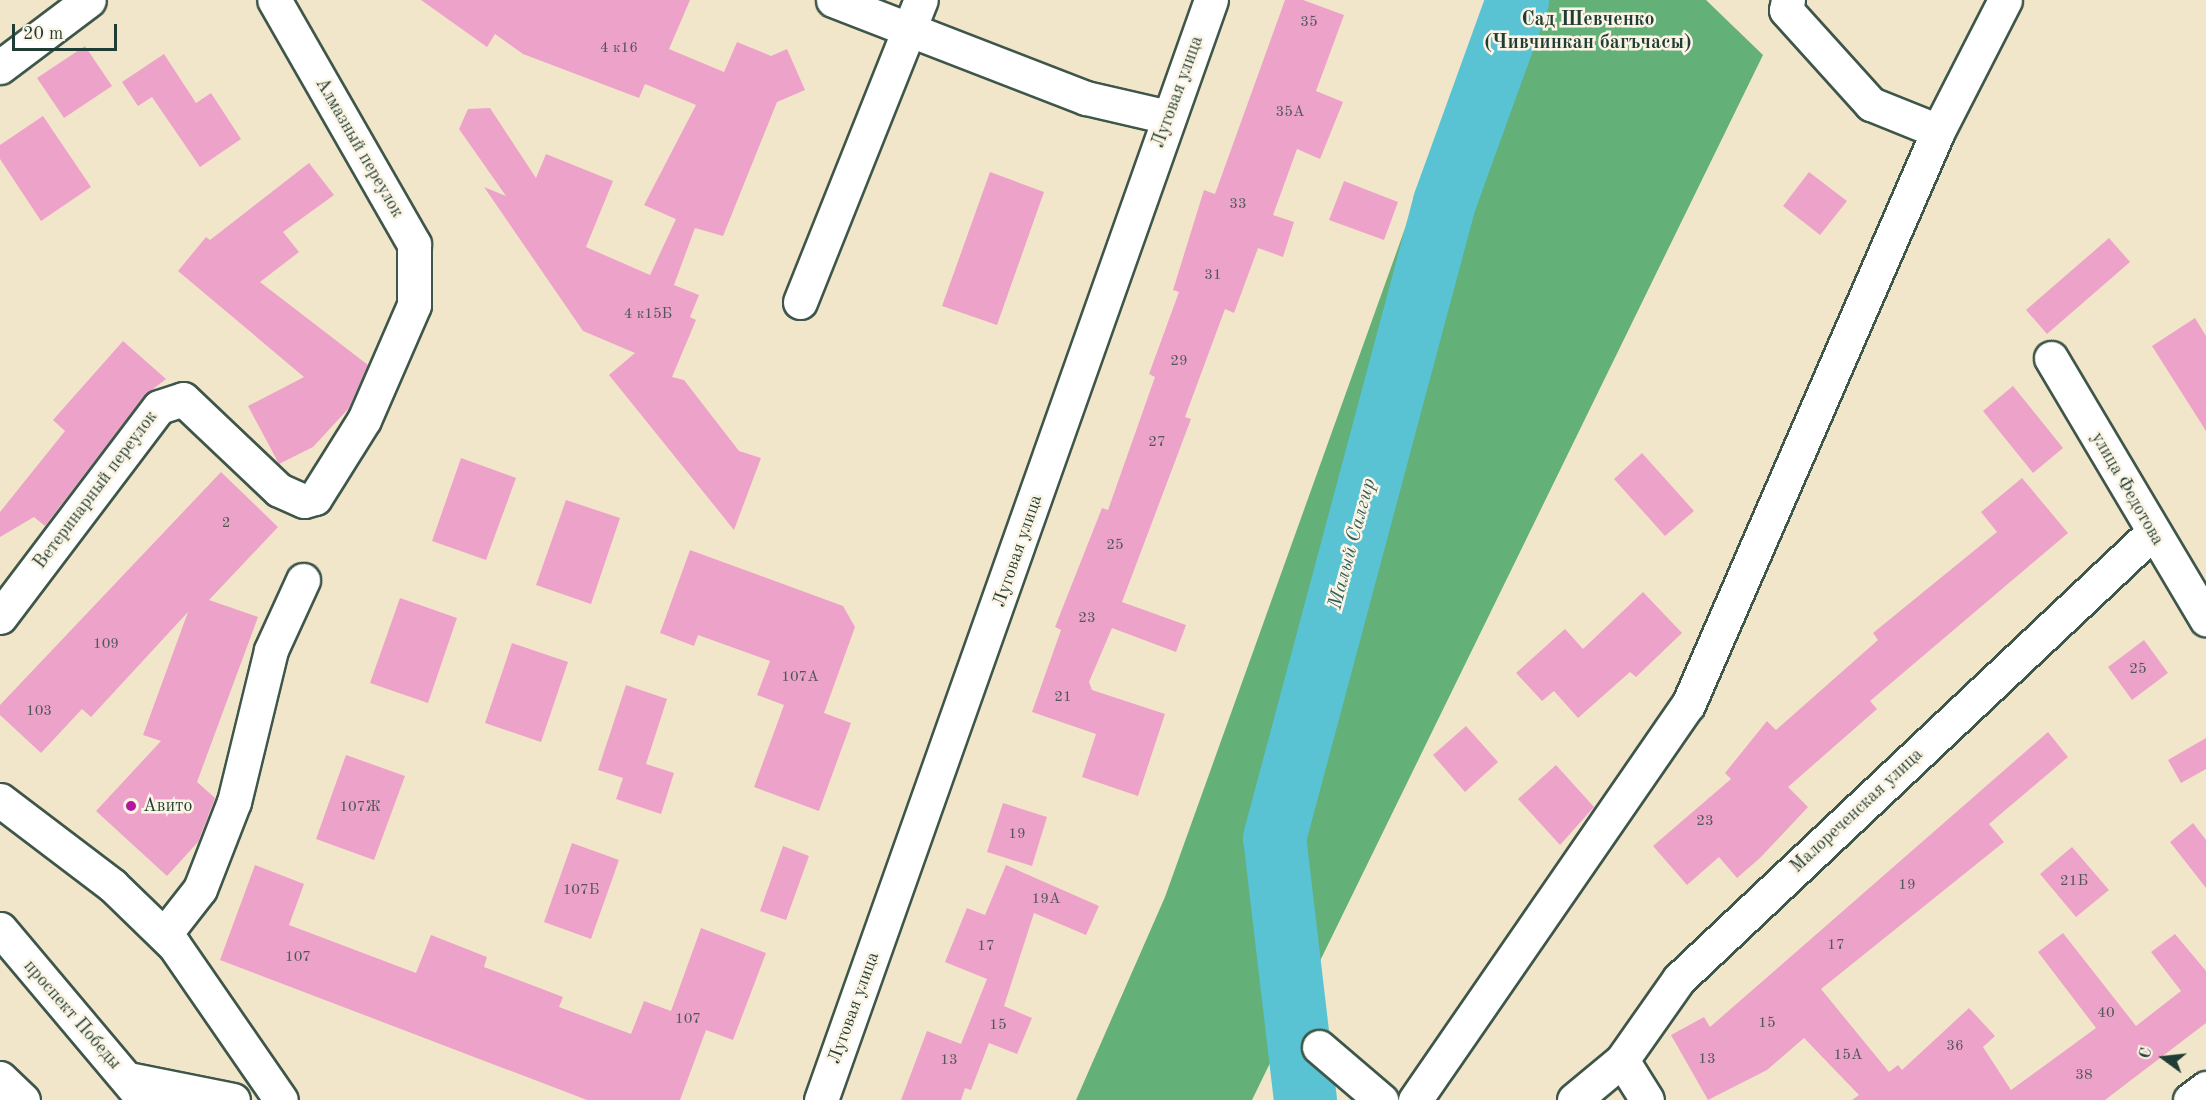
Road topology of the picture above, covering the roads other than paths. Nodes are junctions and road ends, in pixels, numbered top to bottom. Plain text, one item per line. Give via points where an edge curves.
1 (89, 0) edge
2 (274, 0) edge
3 (833, 0) edge
4 (921, 0) edge
5 (1211, 0) edge
6 (1788, 0) edge
7 (2005, 0) edge
8 (908, 32) junction
9 (0, 67) edge
10 (1168, 117) junction
11 (1938, 131) junction
12 (800, 302) dead end
13 (414, 305) joint
14 (2052, 358) dead end
15 (2152, 533) junction
16 (303, 580) dead end
17 (0, 617) edge
18 (2206, 619) edge
19 (0, 800) edge
20 (0, 929) edge
21 (164, 935) junction
22 (1319, 1047) dead end
23 (1622, 1060) junction
24 (2206, 1089) edge
25 (136, 1090) edge
26 (233, 1100) edge
27 (281, 1100) edge
28 (821, 1100) edge
29 (1381, 1100) edge
30 (1415, 1100) edge
31 (1574, 1100) edge
32 (1647, 1100) edge
33 (2190, 1100) edge

1 - 9 street
2 - 13 street, Алмазный переулок via 414,244
3 - 8 street
4 - 8 street
5 - 10 street, Луговая улица
6 - 11 street via 1786,10 1871,104
7 - 11 street
8 - 10 street via 1086,98
8 - 12 street
10 - 28 street, Луговая улица
11 - 30 street via 1688,705
13 - 17 street, Ветеринарный переулок via 364,420 315,498 303,501 279,490 183,399 172,400 159,407
14 - 15 street, улица Федотова
15 - 18 street, улица Федотова
15 - 23 street, Малореченская улица via 1679,979
16 - 21 street via 271,650 230,813 200,889
19 - 21 street via 112,885
20 - 25 street, проспект Победы
21 - 27 street
22 - 29 street
23 - 31 street, Малореченская улица
23 - 32 street
24 - 33 street
25 - 26 street

